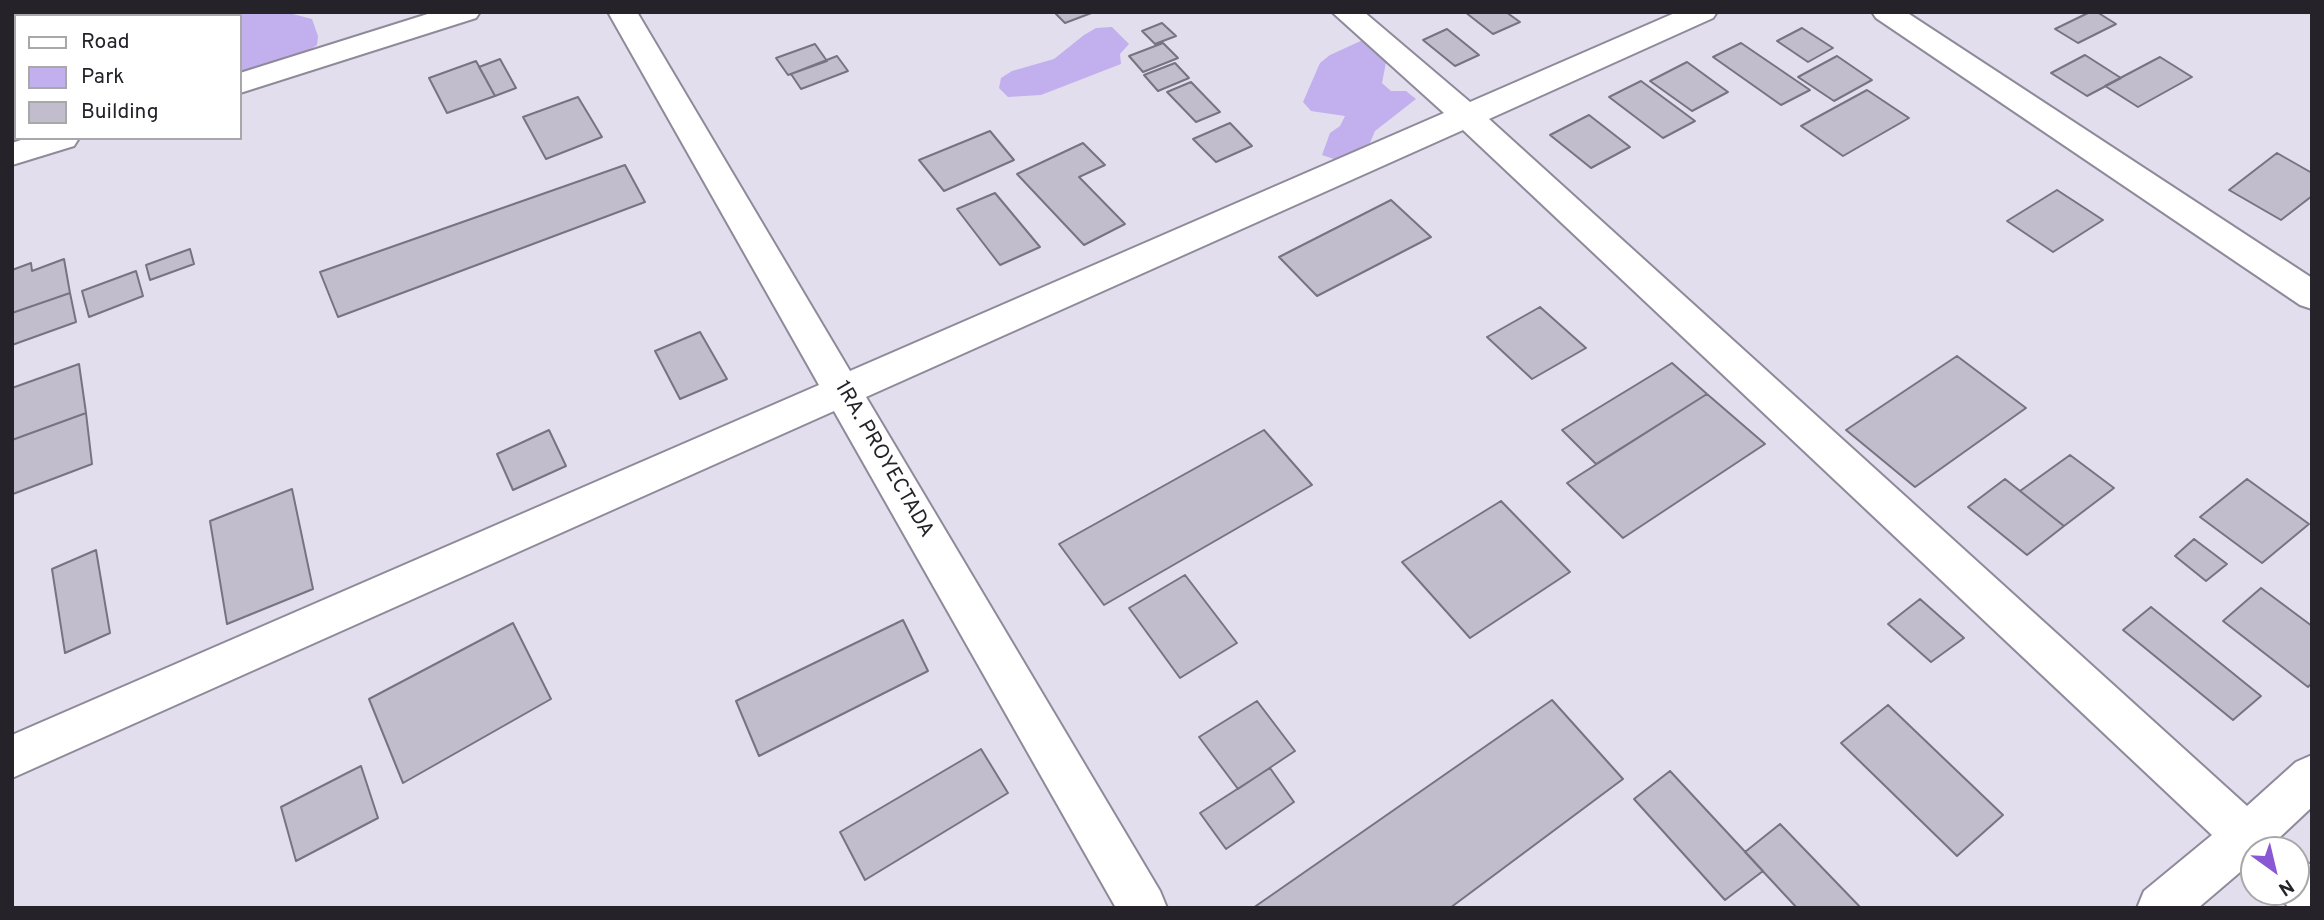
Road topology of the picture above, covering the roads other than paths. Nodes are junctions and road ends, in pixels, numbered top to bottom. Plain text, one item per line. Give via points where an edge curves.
1 (466, 12) edge
2 (622, 12) edge
3 (1346, 12) edge
4 (1703, 12) edge
5 (1886, 12) edge
6 (242, 82) edge
7 (1468, 117) junction
8 (57, 140) edge
9 (12, 154) edge
10 (2312, 296) edge
11 (843, 392) junction
12 (12, 757) edge
13 (2312, 777) edge
14 (2245, 836) edge
15 (2259, 836) edge
16 (2240, 852) edge
17 (1143, 908) edge
18 (2161, 908) edge

1 - 6 street
2 - 11 street, 1RA. PROYECTADA
3 - 7 street
4 - 7 street
5 - 10 street
7 - 11 street
7 - 14 street
8 - 9 street
11 - 12 street
11 - 17 street, 1RA. PROYECTADA
13 - 15 street
16 - 18 street

